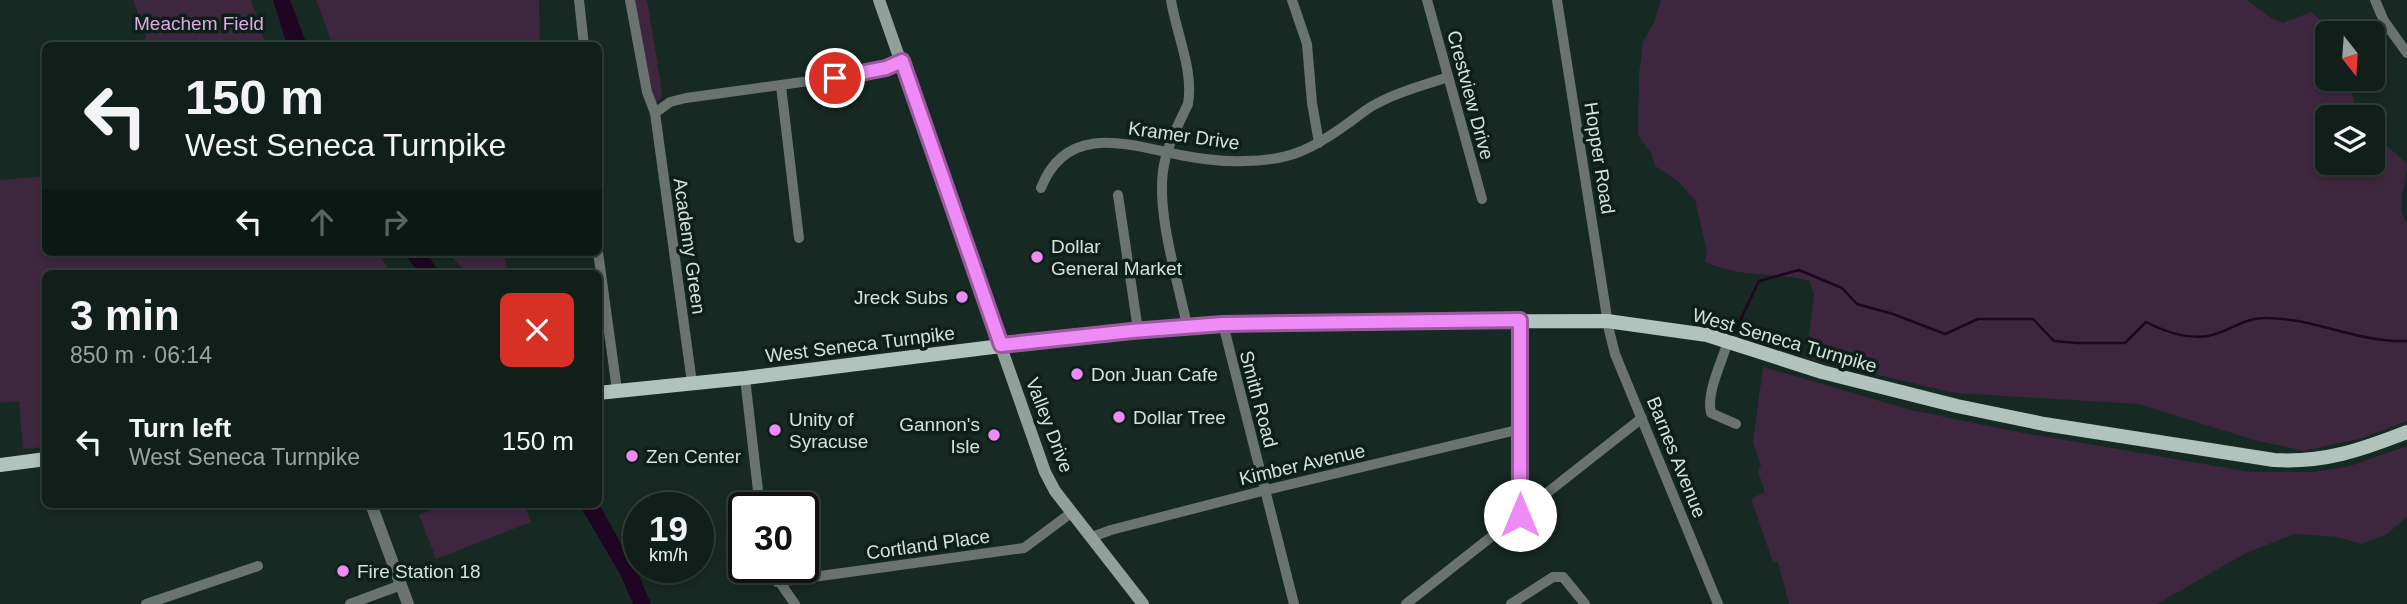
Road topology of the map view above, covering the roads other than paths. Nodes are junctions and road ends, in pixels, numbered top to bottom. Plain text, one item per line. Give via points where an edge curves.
1 (579, 0) edge
2 (630, 0) edge
3 (878, 0) edge
4 (1171, 0) edge
5 (1292, 0) edge
6 (1427, 0) edge
7 (1558, 0) edge
8 (2375, 0) edge
9 (584, 42) edge
10 (2407, 53) edge
11 (902, 61) junction
12 (1448, 77) junction
13 (781, 86) junction
14 (655, 113) junction
15 (1319, 144) junction
16 (1168, 152) junction
17 (1041, 188) dead end
18 (1118, 195) dead end
19 (1482, 199) dead end
20 (799, 237) dead end
21 (602, 281) edge
22 (1520, 320) junction
23 (1607, 321) junction
24 (1223, 324) junction
25 (1187, 326) junction
26 (1138, 330) junction
27 (1728, 341) junction
28 (1001, 345) junction
29 (745, 377) junction
30 (692, 383) junction
31 (617, 390) junction
32 (602, 392) edge
33 (1642, 418) junction
34 (1736, 424) dead end
35 (1521, 429) junction
36 (2407, 432) edge
37 (42, 460) edge
38 (0, 465) edge
39 (1266, 490) junction
40 (758, 492) edge
41 (372, 508) edge
42 (1071, 513) junction
43 (1520, 515) junction
44 (1092, 537) junction
45 (258, 566) dead end
46 (819, 576) edge
47 (778, 583) edge
48 (401, 585) junction
49 (1418, 595) junction
50 (146, 604) edge
51 (350, 604) edge
52 (408, 604) edge
53 (795, 604) edge
54 (1143, 604) edge
55 (1294, 604) edge
56 (1406, 604) edge
57 (1426, 604) edge
58 (1511, 604) edge
59 (1585, 604) edge
60 (1718, 604) edge

1 - 9 street
2 - 14 street, Academy Green
3 - 11 main road, Valley Drive
4 - 16 street via 1190,93
5 - 15 street via 1307,44
6 - 12 street, Crestview Drive
7 - 23 street, Hopper Road
8 - 10 street
11 - 13 street via 861,74
11 - 28 main road, Valley Drive
12 - 15 street, Kramer Drive via 1376,103
12 - 19 street, Crestview Drive
13 - 14 street via 686,98
13 - 20 street
14 - 30 street, Academy Green
15 - 16 street, Kramer Drive via 1271,160 1210,160
16 - 17 street, Kramer Drive via 1123,143 1093,143 1061,156
16 - 25 street via 1164,215
18 - 26 street
21 - 31 street
22 - 23 main road, West Seneca Turnpike
22 - 24 main road, West Seneca Turnpike
22 - 35 street
23 - 27 main road, West Seneca Turnpike
23 - 33 street, Barnes Avenue via 1615,354
24 - 25 main road, West Seneca Turnpike
24 - 39 street, Smith Road
25 - 26 main road, West Seneca Turnpike
26 - 28 main road, West Seneca Turnpike
27 - 34 street via 1709,410
27 - 36 main road, West Seneca Turnpike via 1822,372 1957,406 2274,460 2331,458
28 - 29 main road, West Seneca Turnpike
28 - 42 main road, Valley Drive via 1045,472
29 - 30 main road, West Seneca Turnpike
29 - 40 street
30 - 31 main road, West Seneca Turnpike
31 - 32 main road, West Seneca Turnpike
33 - 43 street
33 - 60 street, Barnes Avenue
35 - 39 street, Kimber Avenue
35 - 43 street
37 - 38 main road
39 - 44 street, Kimber Avenue
39 - 55 street, Smith Road
41 - 48 street
42 - 44 main road, Valley Drive
42 - 46 street, Cortland Place via 1024,548
43 - 49 street
44 - 54 main road, Valley Drive
45 - 50 street
47 - 53 street
48 - 51 street
48 - 52 street
49 - 56 street
49 - 57 street
58 - 59 street via 1553,577 1563,577

